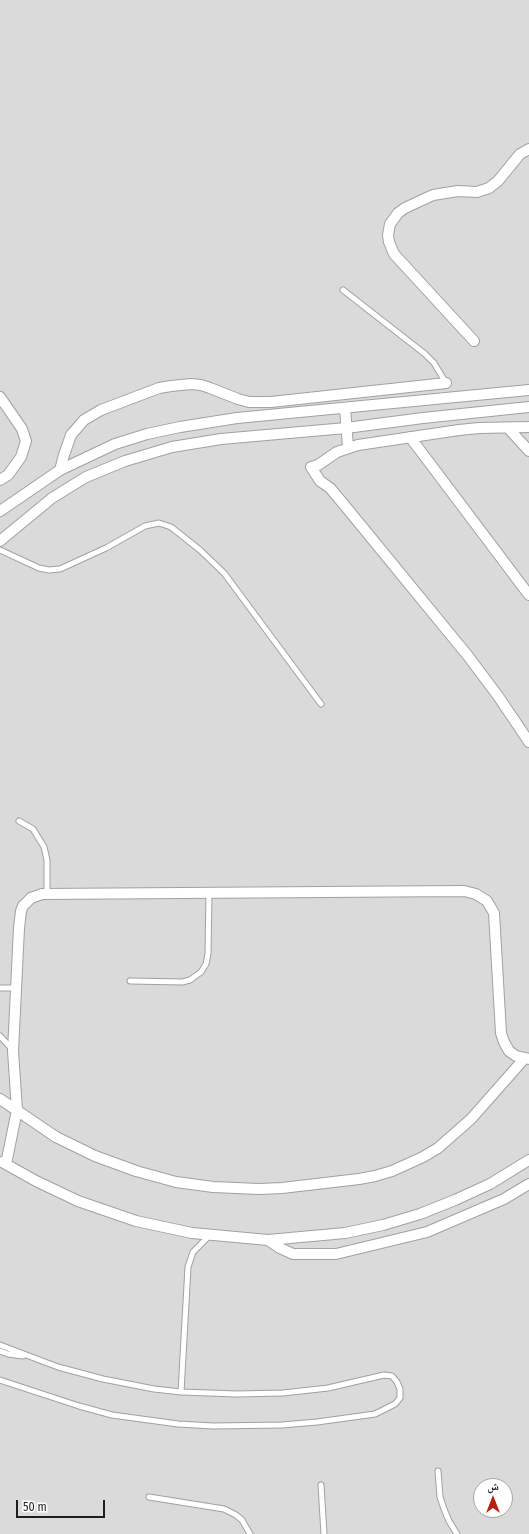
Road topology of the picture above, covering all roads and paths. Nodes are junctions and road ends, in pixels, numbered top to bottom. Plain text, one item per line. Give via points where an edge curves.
1 (529, 149) edge
2 (343, 290) dead end
3 (474, 340) dead end
4 (446, 383) joint
5 (529, 390) edge
6 (0, 397) edge
7 (529, 407) edge
8 (345, 408) junction
9 (346, 428) junction
10 (508, 428) junction
11 (529, 428) edge
12 (410, 438) junction
13 (348, 448) junction
14 (529, 451) edge
15 (60, 470) junction
16 (0, 480) edge
17 (0, 511) edge
18 (0, 541) edge
19 (0, 550) edge
20 (529, 595) edge
21 (321, 704) dead end
22 (529, 742) edge
23 (19, 821) dead end
24 (209, 893) junction
25 (47, 894) junction
26 (130, 981) dead end
27 (0, 988) edge
28 (15, 988) junction
29 (0, 1036) edge
30 (13, 1051) junction
31 (526, 1059) edge
32 (0, 1099) edge
33 (17, 1110) junction
34 (529, 1160) edge
35 (3, 1162) edge
36 (529, 1184) edge
37 (210, 1235) junction
38 (268, 1240) junction
39 (0, 1345) edge
40 (0, 1351) edge
41 (28, 1356) junction
42 (0, 1380) edge
43 (181, 1392) junction
44 (438, 1471) dead end
45 (321, 1485) dead end
46 (149, 1497) dead end
47 (250, 1534) edge
48 (324, 1534) edge
49 (458, 1534) edge

1 - 3 street via 520,154 489,188 477,192 452,191 433,195 405,208 390,224 388,242 394,254
2 - 4 lane via 425,354 434,363
4 - 15 street via 271,402 249,402 201,385 159,388 101,410 84,420 71,435
5 - 8 street
6 - 16 street via 22,429 26,441 21,457 8,475
7 - 9 street
8 - 9 street
8 - 15 street via 237,418 180,427 115,444
9 - 13 street
9 - 18 street via 196,442 148,453 86,477 52,498
10 - 11 street
10 - 12 street via 459,430
10 - 14 street
12 - 13 street
12 - 20 street
13 - 22 street via 311,467 320,481 341,501 468,656
15 - 17 street
19 - 21 lane via 39,568 60,569 146,526 159,523 171,527 224,573
23 - 25 lane via 33,829 44,847 47,860
24 - 25 street
24 - 26 lane via 208,954 201,972 182,982
24 - 31 street via 464,891 482,897 491,906 495,920 501,1033 509,1051
25 - 28 street via 31,898 21,911
27 - 28 lane
28 - 30 street
29 - 30 lane
30 - 33 street
31 - 33 street via 471,1119 438,1148 423,1157 375,1176 282,1188 213,1187 176,1182 136,1171 75,1147
32 - 33 street
33 - 35 street
34 - 38 street via 490,1184 420,1214 345,1233
35 - 37 street via 50,1188 107,1212 166,1228
36 - 38 street via 504,1199 427,1232 336,1254 293,1254
37 - 38 street
37 - 43 lane via 193,1252 188,1267
39 - 41 lane
40 - 41 lane
41 - 43 lane via 103,1379 154,1390
42 - 43 lane via 112,1415 178,1424 289,1425 346,1419 375,1414 395,1404 400,1398 397,1382 392,1376 384,1375 328,1388 283,1393
44 - 49 lane via 440,1497 449,1521
45 - 48 lane
46 - 47 lane via 224,1509 236,1514

